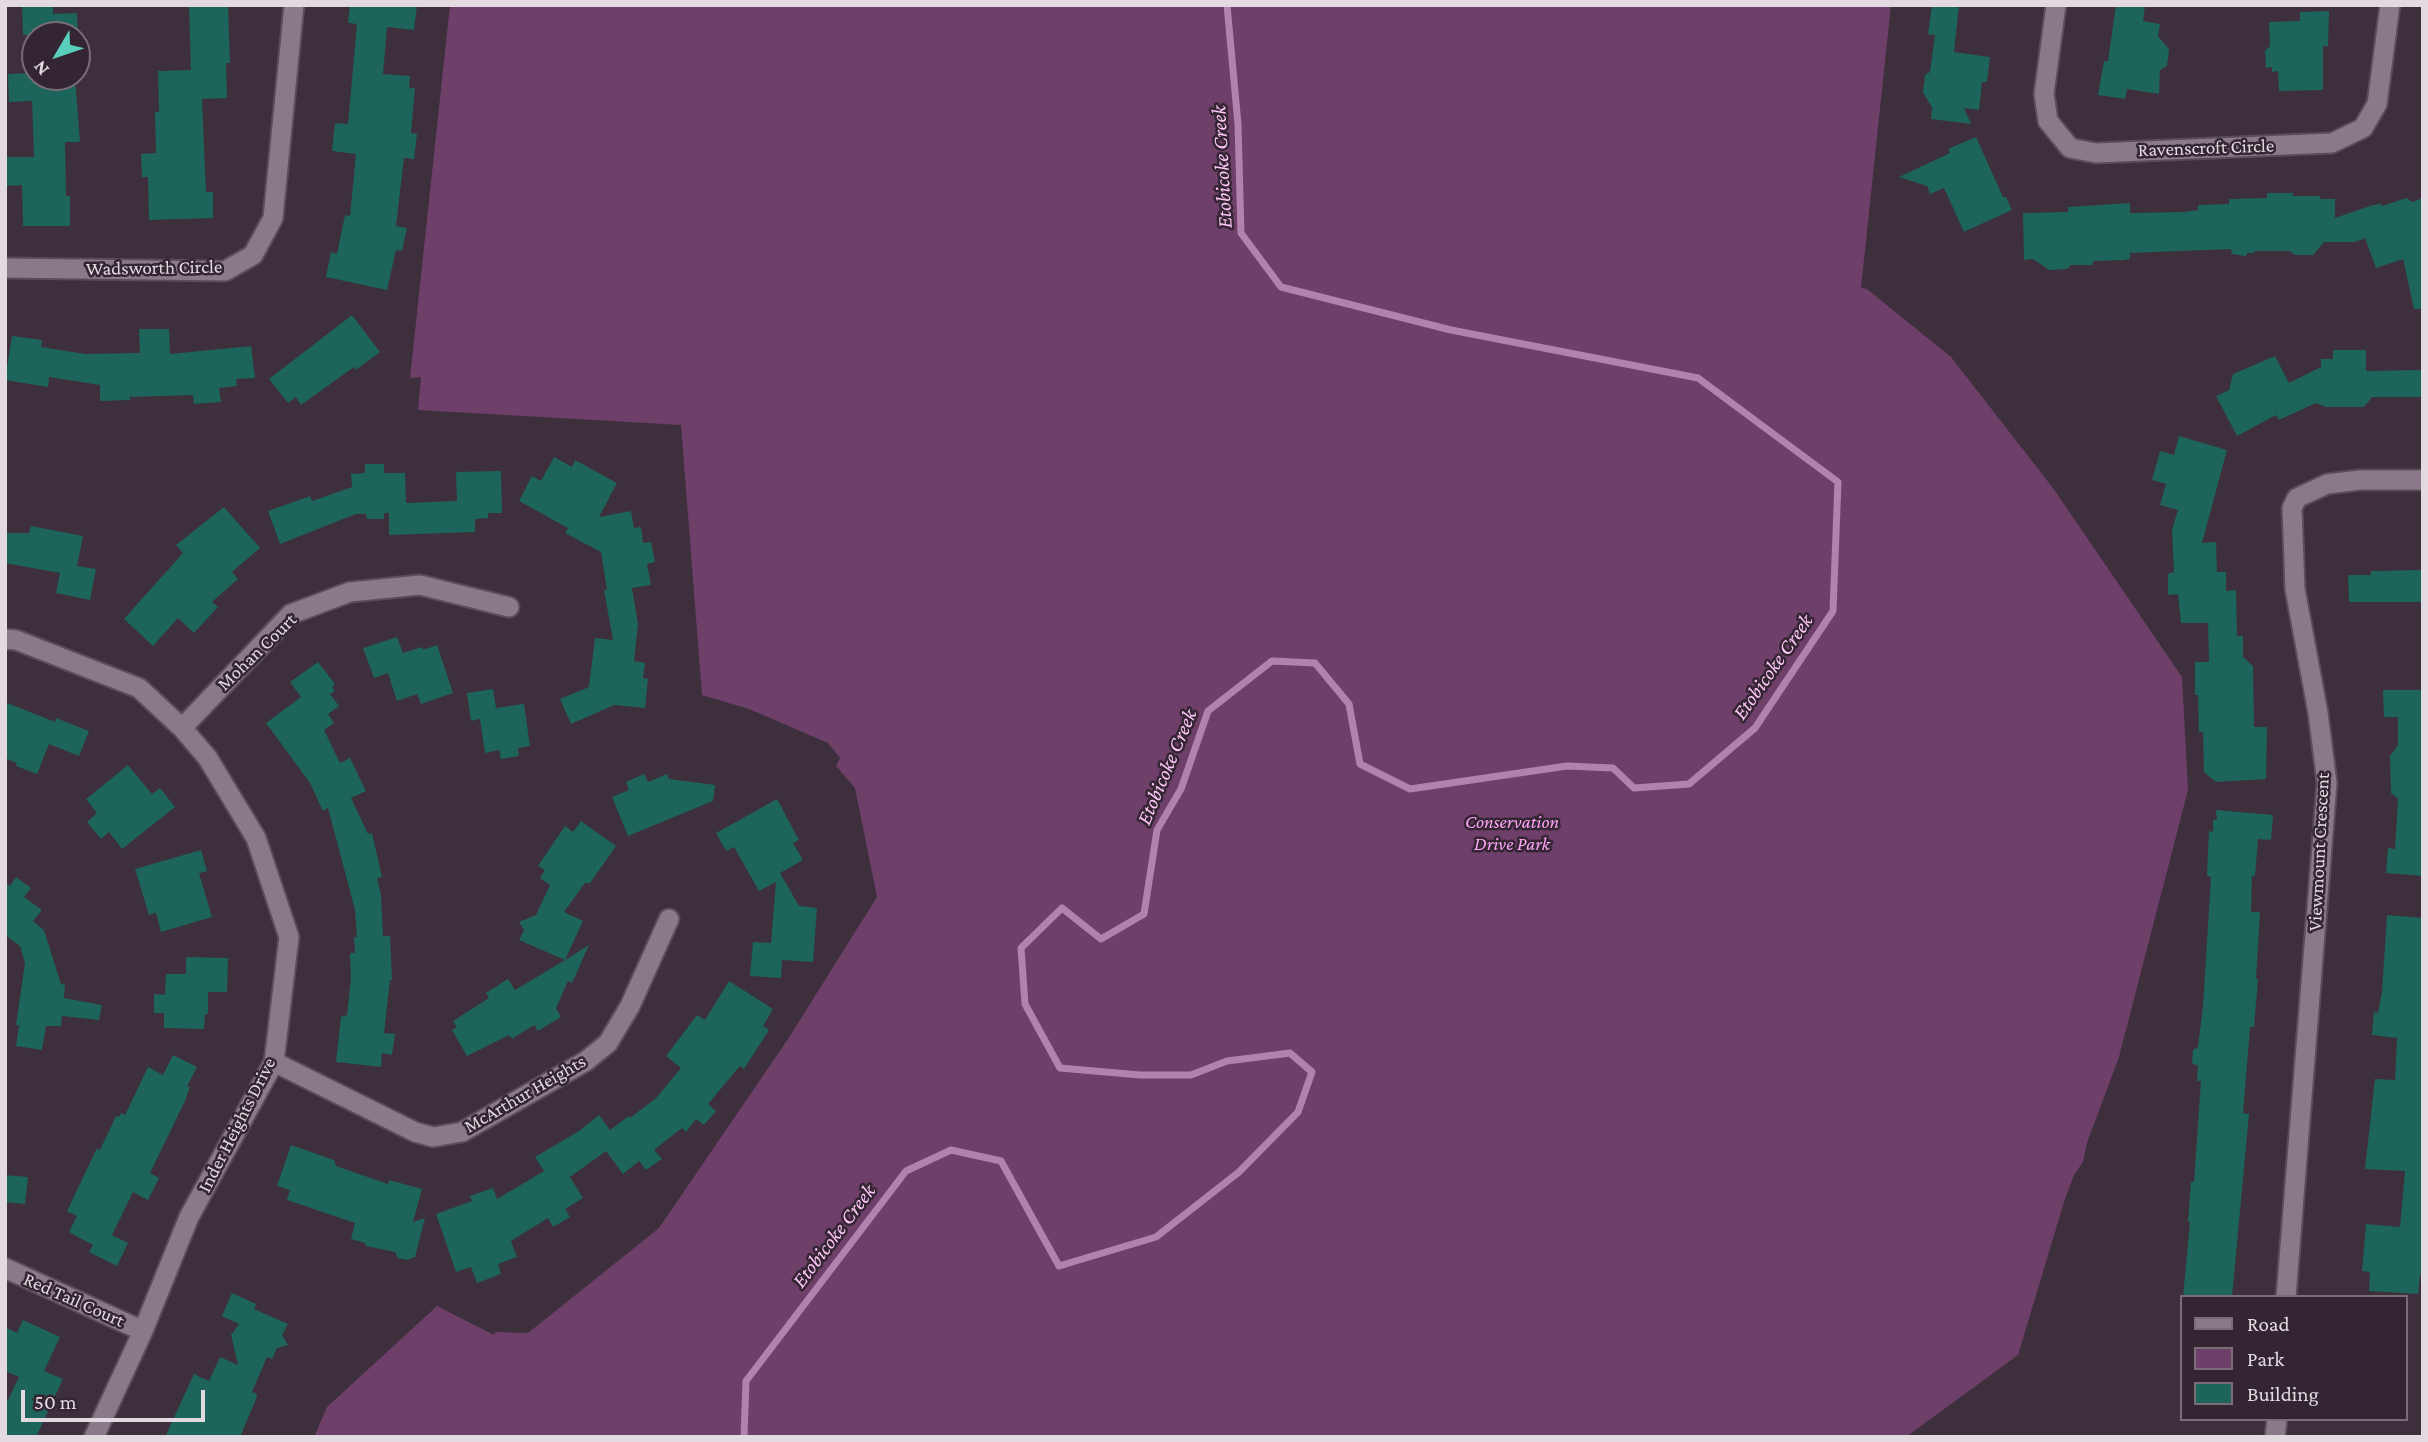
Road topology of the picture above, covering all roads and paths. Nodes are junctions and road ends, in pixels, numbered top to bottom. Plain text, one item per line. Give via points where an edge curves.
1 (294, 5) edge
2 (2056, 5) edge
3 (2390, 5) edge
4 (5, 268) edge
5 (2423, 480) edge
6 (509, 607) dead end
7 (5, 639) edge
8 (181, 728) junction
9 (669, 919) dead end
10 (274, 1062) junction
11 (5, 1268) edge
12 (2286, 1295) edge
13 (143, 1331) junction
14 (94, 1437) edge

1 - 4 street, Wadsworth Circle via 273,218 253,255 225,271
2 - 3 street, Ravenscroft Circle via 2044,94 2048,121 2070,148 2096,153 2332,143 2363,128 2377,104
5 - 12 street, Viewmount Crescent via 2327,484 2297,498 2292,508 2295,589 2327,783
6 - 8 street, Mohan Court via 420,585 350,593 291,614
7 - 8 street, Inder Heights Drive via 139,688
8 - 10 street, Inder Heights Drive via 207,757 256,838 289,937
9 - 10 street, McArthur Heights via 630,1006 608,1042 586,1061 461,1132 433,1137 415,1132
10 - 13 street, Inder Heights Drive via 189,1217
11 - 13 street, Red Tail Court
13 - 14 street, Inder Heights Drive

